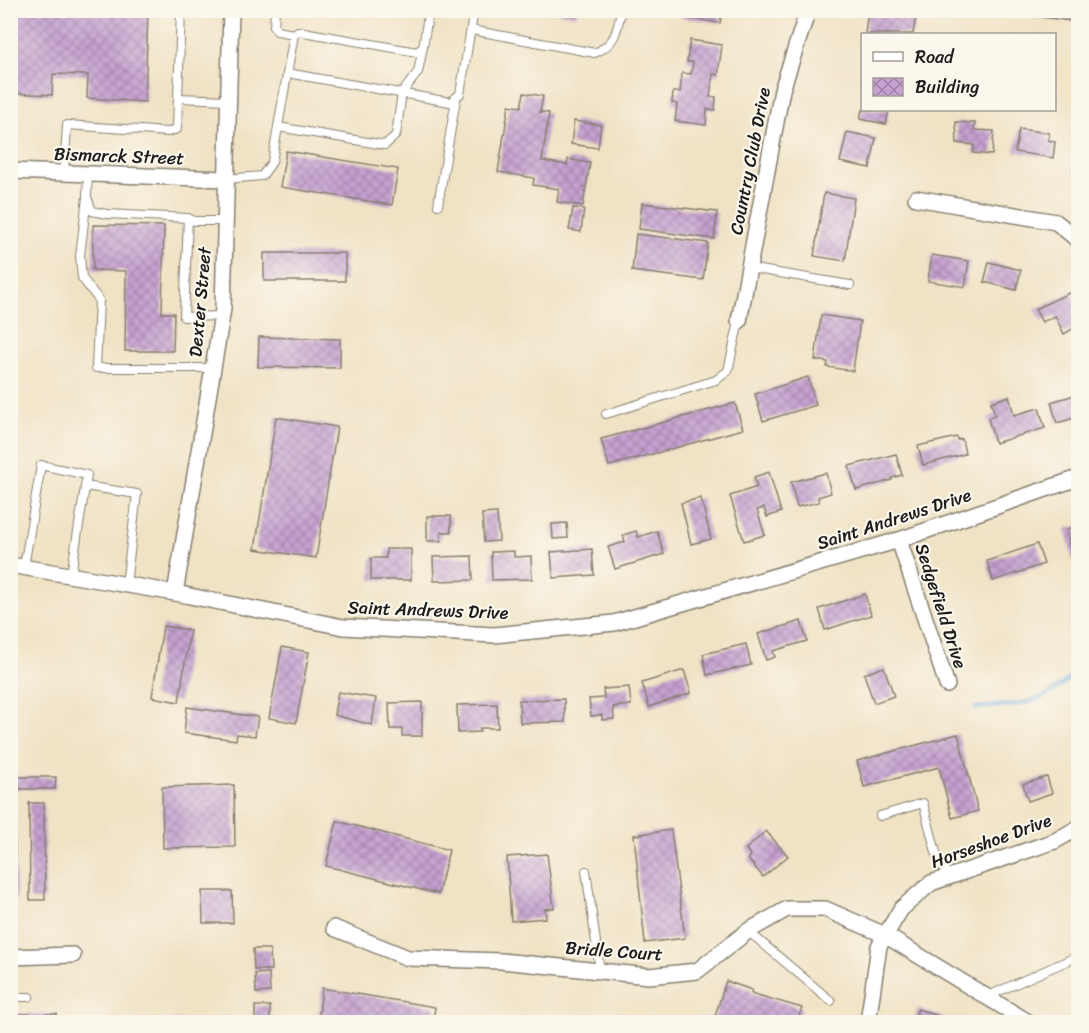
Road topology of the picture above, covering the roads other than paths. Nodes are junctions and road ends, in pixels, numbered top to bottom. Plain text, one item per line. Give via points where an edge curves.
1 (181, 10) edge
2 (231, 10) edge
3 (275, 10) edge
4 (429, 10) edge
5 (474, 10) edge
6 (621, 10) edge
7 (808, 10) edge
8 (471, 30) junction
9 (294, 34) junction
10 (423, 47) junction
11 (287, 73) junction
12 (402, 93) junction
13 (179, 98) junction
14 (456, 99) junction
15 (228, 100) junction
16 (278, 128) junction
17 (10, 171) edge
18 (64, 173) junction
19 (88, 174) junction
20 (226, 179) junction
21 (87, 197) junction
22 (916, 198) dead end
23 (438, 205) dead end
24 (188, 218) junction
25 (225, 221) junction
26 (1078, 240) edge
27 (749, 268) junction
28 (850, 285) dead end
29 (222, 316) junction
30 (740, 321) joint
31 (214, 368) junction
32 (606, 414) dead end
33 (1078, 478) edge
34 (85, 486) junction
35 (899, 540) junction
36 (17, 566) edge
37 (71, 575) junction
38 (126, 585) junction
39 (175, 593) junction
40 (947, 685) dead end
41 (880, 816) dead end
42 (1078, 828) edge
43 (586, 871) dead end
44 (948, 877) junction
45 (334, 928) dead end
46 (748, 931) junction
47 (885, 935) junction
48 (73, 954) dead end
49 (10, 957) edge
50 (1078, 957) edge
51 (600, 971) junction
52 (10, 997) edge
53 (29, 997) dead end
54 (986, 997) junction
55 (831, 1001) dead end
56 (868, 1023) edge
57 (1028, 1023) edge

1 - 13 lane
2 - 15 street, Dexter Street
3 - 9 lane via 274,27
4 - 10 lane
5 - 8 lane
6 - 8 lane via 616,37 595,53
7 - 27 street, Country Club Drive via 782,90
8 - 14 lane
9 - 10 lane via 298,31 417,52
9 - 11 lane
10 - 12 lane via 418,72
11 - 12 lane
11 - 16 lane
12 - 14 lane via 450,102
12 - 16 lane via 396,135 385,145
13 - 15 lane
13 - 18 lane via 177,129 168,132 67,125
14 - 23 lane
15 - 20 street, Dexter Street
16 - 20 lane via 266,173
17 - 18 street, Bismarck Street
18 - 19 street, Bismarck Street
19 - 20 street, Bismarck Street
19 - 21 lane
20 - 25 street, Dexter Street
21 - 24 lane via 92,211
21 - 31 lane via 80,256 82,278 99,300 96,368
22 - 26 street via 1056,222
24 - 25 lane
24 - 29 lane via 184,317
25 - 29 street, Dexter Street
27 - 28 lane
27 - 30 street, Country Club Drive
29 - 31 street, Dexter Street
30 - 32 lane via 728,372
31 - 39 street, Dexter Street
33 - 35 street, Saint Andrews Drive
34 - 36 lane via 87,475 41,465
34 - 37 lane
34 - 38 lane via 137,494
35 - 39 street, Saint Andrews Drive via 614,623 494,635 343,627
35 - 40 street, Sedgefield Drive
36 - 37 street, Saint Andrews Drive
37 - 38 street, Saint Andrews Drive
38 - 39 street, Saint Andrews Drive
41 - 44 lane via 923,803 937,856
42 - 44 street, Horseshoe Drive via 1055,842
43 - 51 lane
44 - 47 street, Horseshoe Drive via 931,883 901,909
45 - 51 street, Bridle Court via 408,958 501,960
46 - 47 street, Bridle Court via 787,909 825,909
46 - 51 street, Bridle Court via 698,971 649,976
46 - 55 lane
47 - 54 street, Bridle Court
47 - 56 street, Horseshoe Drive via 879,946
48 - 49 street
50 - 54 lane
52 - 53 lane
54 - 57 street, Bridle Court

